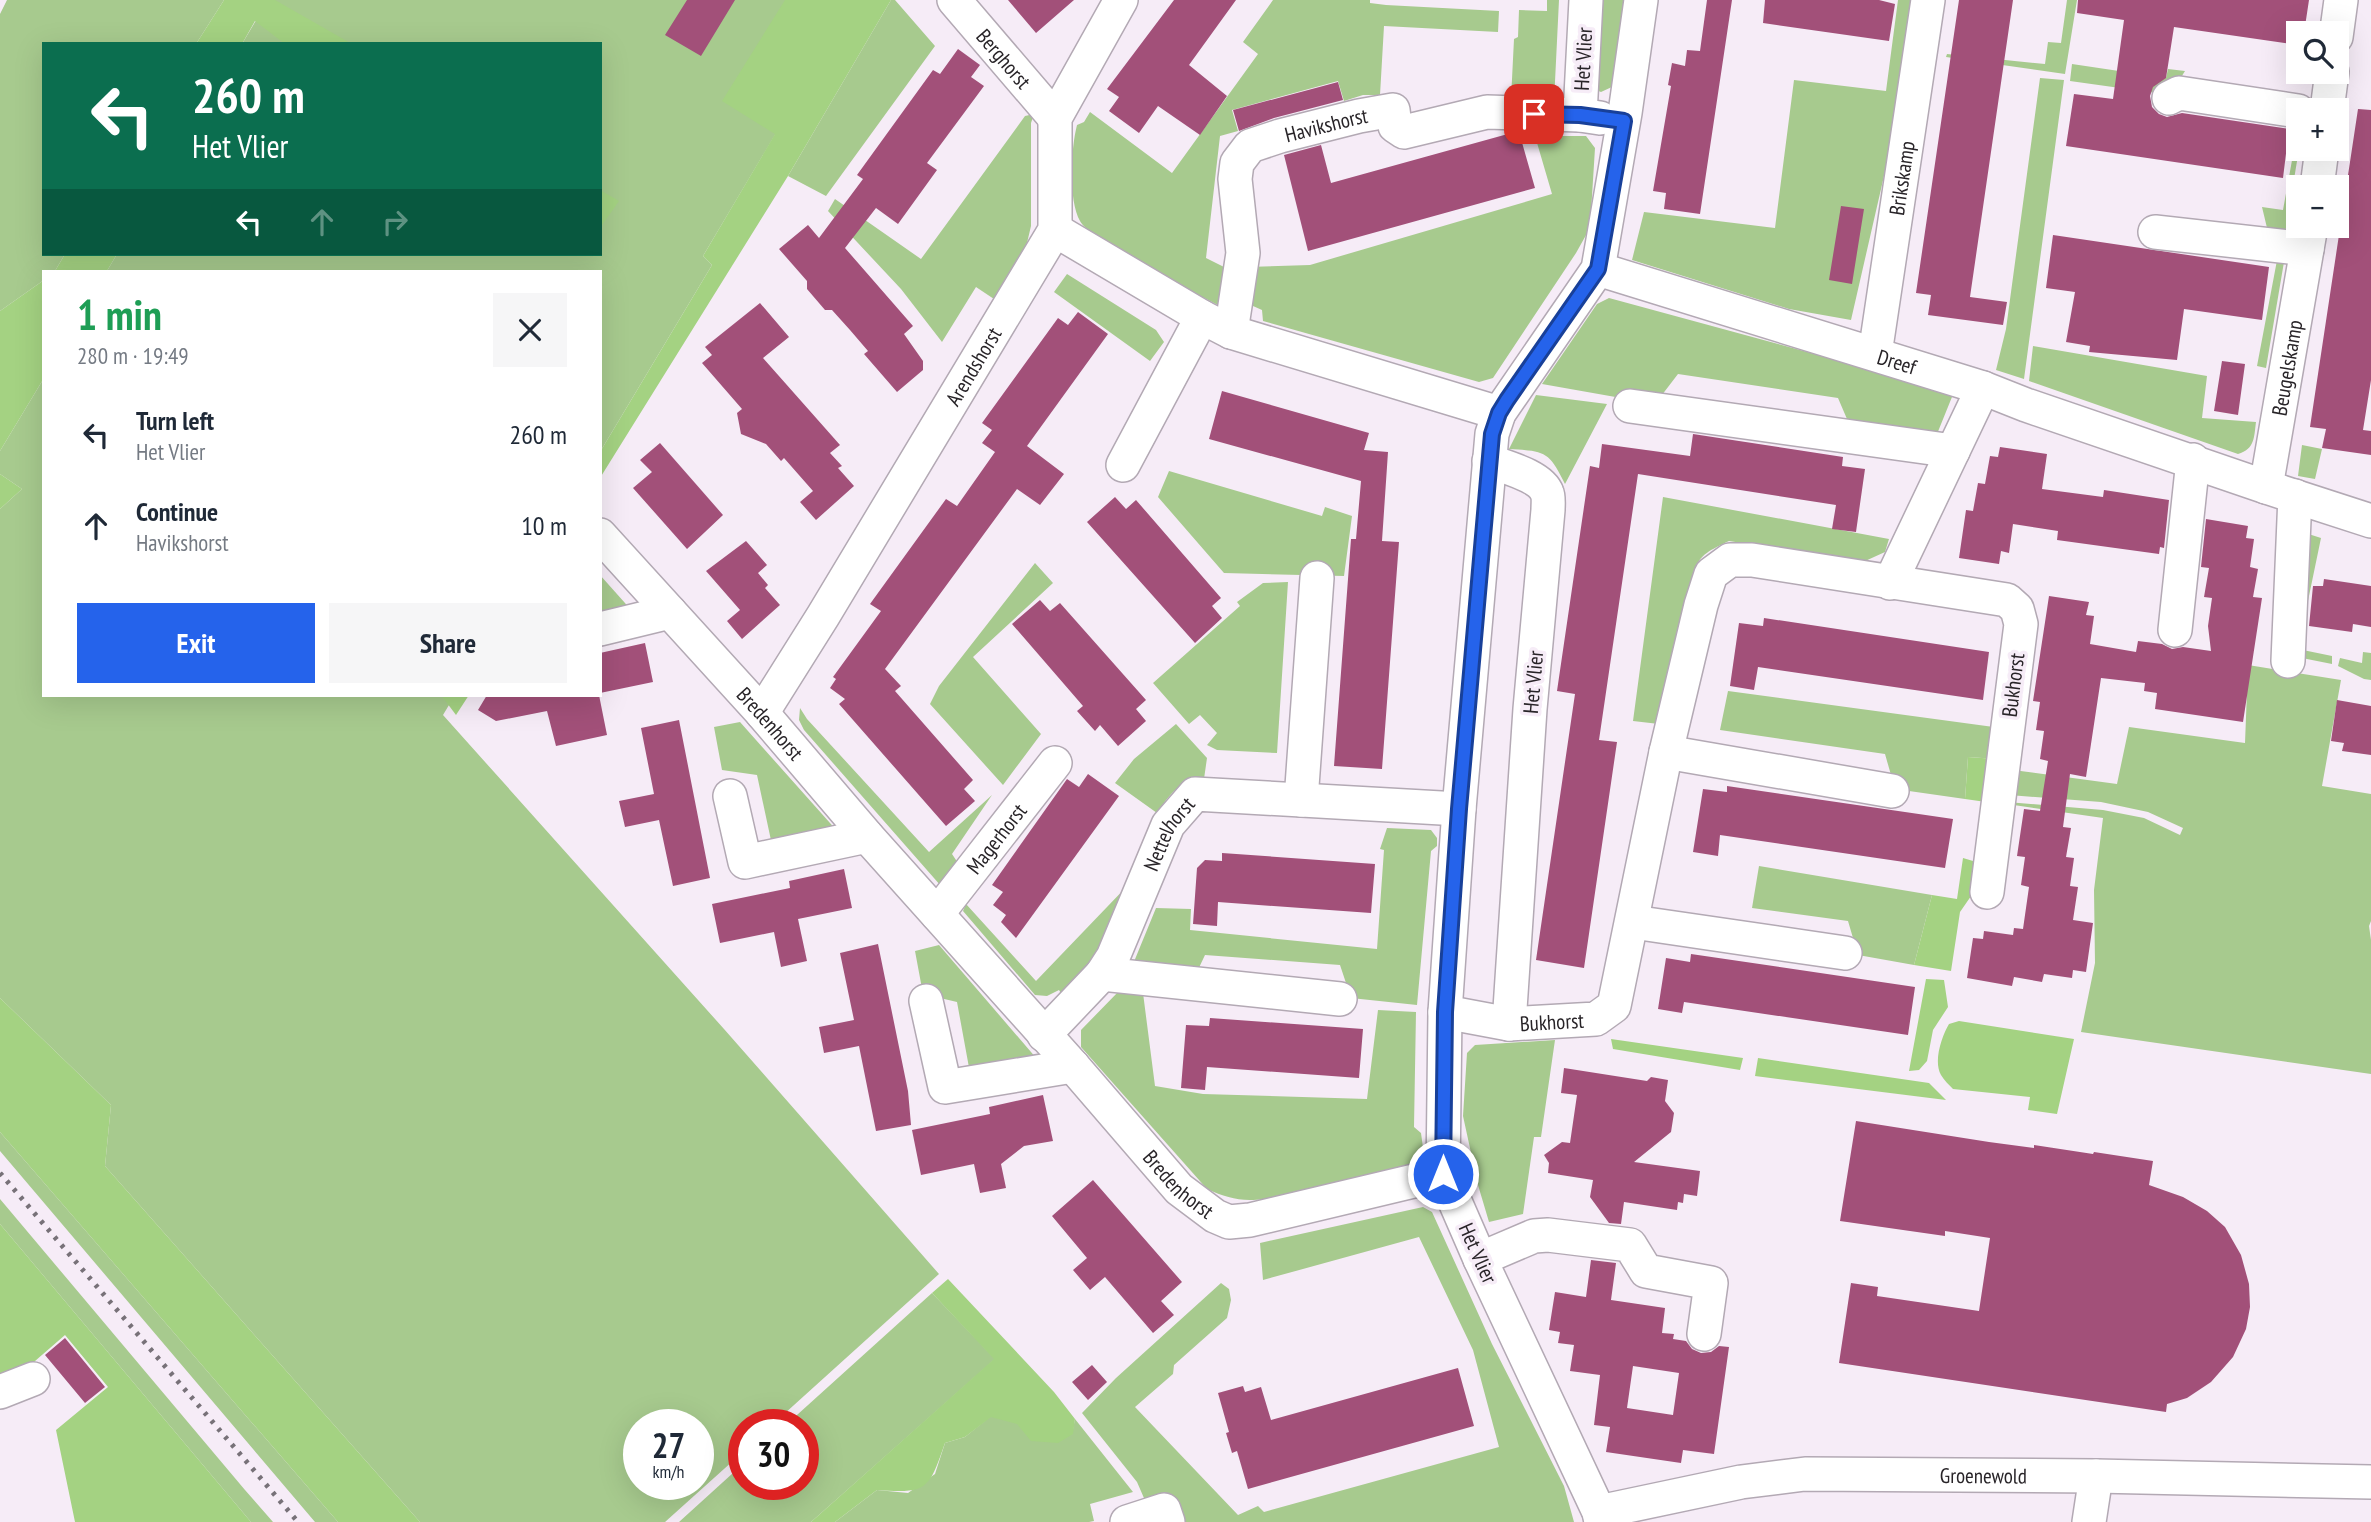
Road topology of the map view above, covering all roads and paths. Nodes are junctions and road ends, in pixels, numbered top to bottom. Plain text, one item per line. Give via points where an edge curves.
1 (954, 0) edge
2 (1121, 0) edge
3 (1586, 0) edge
4 (1641, 0) edge
5 (1928, 0) edge
6 (2341, 0) edge
7 (2338, 21) edge
8 (2169, 98) dead end
9 (2286, 109) edge
10 (1580, 115) junction
11 (1055, 118) junction
12 (1624, 121) junction
13 (1055, 230) junction
14 (2155, 232) dead end
15 (2286, 236) edge
16 (2309, 238) edge
17 (1598, 269) junction
18 (1202, 317) junction
19 (1231, 332) junction
20 (1875, 354) junction
21 (1983, 388) junction
22 (1630, 405) dead end
23 (1499, 413) junction
24 (1953, 451) junction
25 (2193, 460) junction
26 (1489, 461) junction
27 (1123, 466) dead end
28 (2281, 491) junction
29 (2371, 521) edge
30 (602, 537) edge
31 (1317, 578) dead end
32 (1890, 583) junction
33 (670, 611) junction
34 (602, 628) edge
35 (2175, 630) dead end
36 (2288, 661) dead end
37 (762, 713) junction
38 (1667, 752) junction
39 (1055, 763) dead end
40 (1892, 791) dead end
41 (730, 796) dead end
42 (1301, 800) junction
43 (1459, 809) junction
44 (867, 836) junction
45 (1987, 892) dead end
46 (937, 914) junction
47 (1633, 922) junction
48 (1845, 953) dead end
49 (1102, 974) junction
50 (1340, 999) dead end
51 (926, 1001) dead end
52 (1445, 1012) junction
53 (1509, 1024) junction
54 (1044, 1035) junction
55 (1073, 1066) junction
56 (1443, 1174) junction
57 (1480, 1259) junction
58 (1704, 1334) dead end
59 (33, 1379) dead end
60 (0, 1392) edge
61 (2096, 1476) junction
62 (2371, 1482) edge
63 (1600, 1517) edge
64 (1127, 1522) edge
65 (1168, 1522) edge
66 (2089, 1522) edge

1 - 11 street, Berghorst
2 - 11 street
3 - 10 street, Het Vlier
4 - 12 street, Het Vlier
5 - 20 street, Brikskamp
6 - 7 street
8 - 9 street via 2179,93
10 - 12 street, Het Vlier
10 - 19 street, Havikshorst via 1487,112 1404,132 1395,126 1393,110 1250,146 1237,163 1243,253
11 - 13 street
12 - 17 street, Het Vlier
13 - 18 street
13 - 37 street, Arendshorst
14 - 15 street, Beugelskamp
16 - 28 street, Beugelskamp
17 - 20 street, Dreef
17 - 23 street, Het Vlier
18 - 19 street
18 - 27 street
19 - 23 street
20 - 21 street, Dreef
21 - 24 street
21 - 25 street, Dreef
22 - 24 street
23 - 26 street, Het Vlier
24 - 32 street
25 - 28 street, Dreef
25 - 35 street
26 - 43 street, Het Vlier
26 - 53 street, Het Vlier via 1538,481 1547,493 1548,510
28 - 29 street, Dreef
28 - 36 street
30 - 33 street, Bredenhorst
31 - 42 street
32 - 38 street, Bukhorst via 1752,560 1730,560 1711,574
32 - 45 street, Bukhorst via 2007,600 2017,609 2021,624
33 - 34 street
33 - 37 street, Bredenhorst
37 - 44 street, Bredenhorst
38 - 40 street
38 - 47 street, Bukhorst
39 - 46 street, Magerhorst
41 - 44 street via 745,862
42 - 43 street, Nettelhorst
42 - 49 street, Nettelhorst via 1195,794 1168,825
43 - 52 street, Het Vlier
44 - 46 street, Bredenhorst
46 - 54 street, Bredenhorst
47 - 48 street
47 - 53 street, Bukhorst via 1614,1006 1596,1019
49 - 50 street
49 - 54 street, Nettelhorst
51 - 55 street via 944,1087
52 - 53 street, Bukhorst
52 - 56 street, Het Vlier
54 - 55 street, Bredenhorst
55 - 56 street, Bredenhorst via 1179,1189 1229,1222 1275,1216
56 - 57 street, Het Vlier
57 - 58 street via 1534,1236 1630,1245 1646,1271 1711,1283
57 - 63 street, Het Vlier
59 - 60 street
61 - 62 street, Groenewold
61 - 63 street, Groenewold via 1805,1474 1741,1482
61 - 66 street
64 - 65 street via 1164,1510

